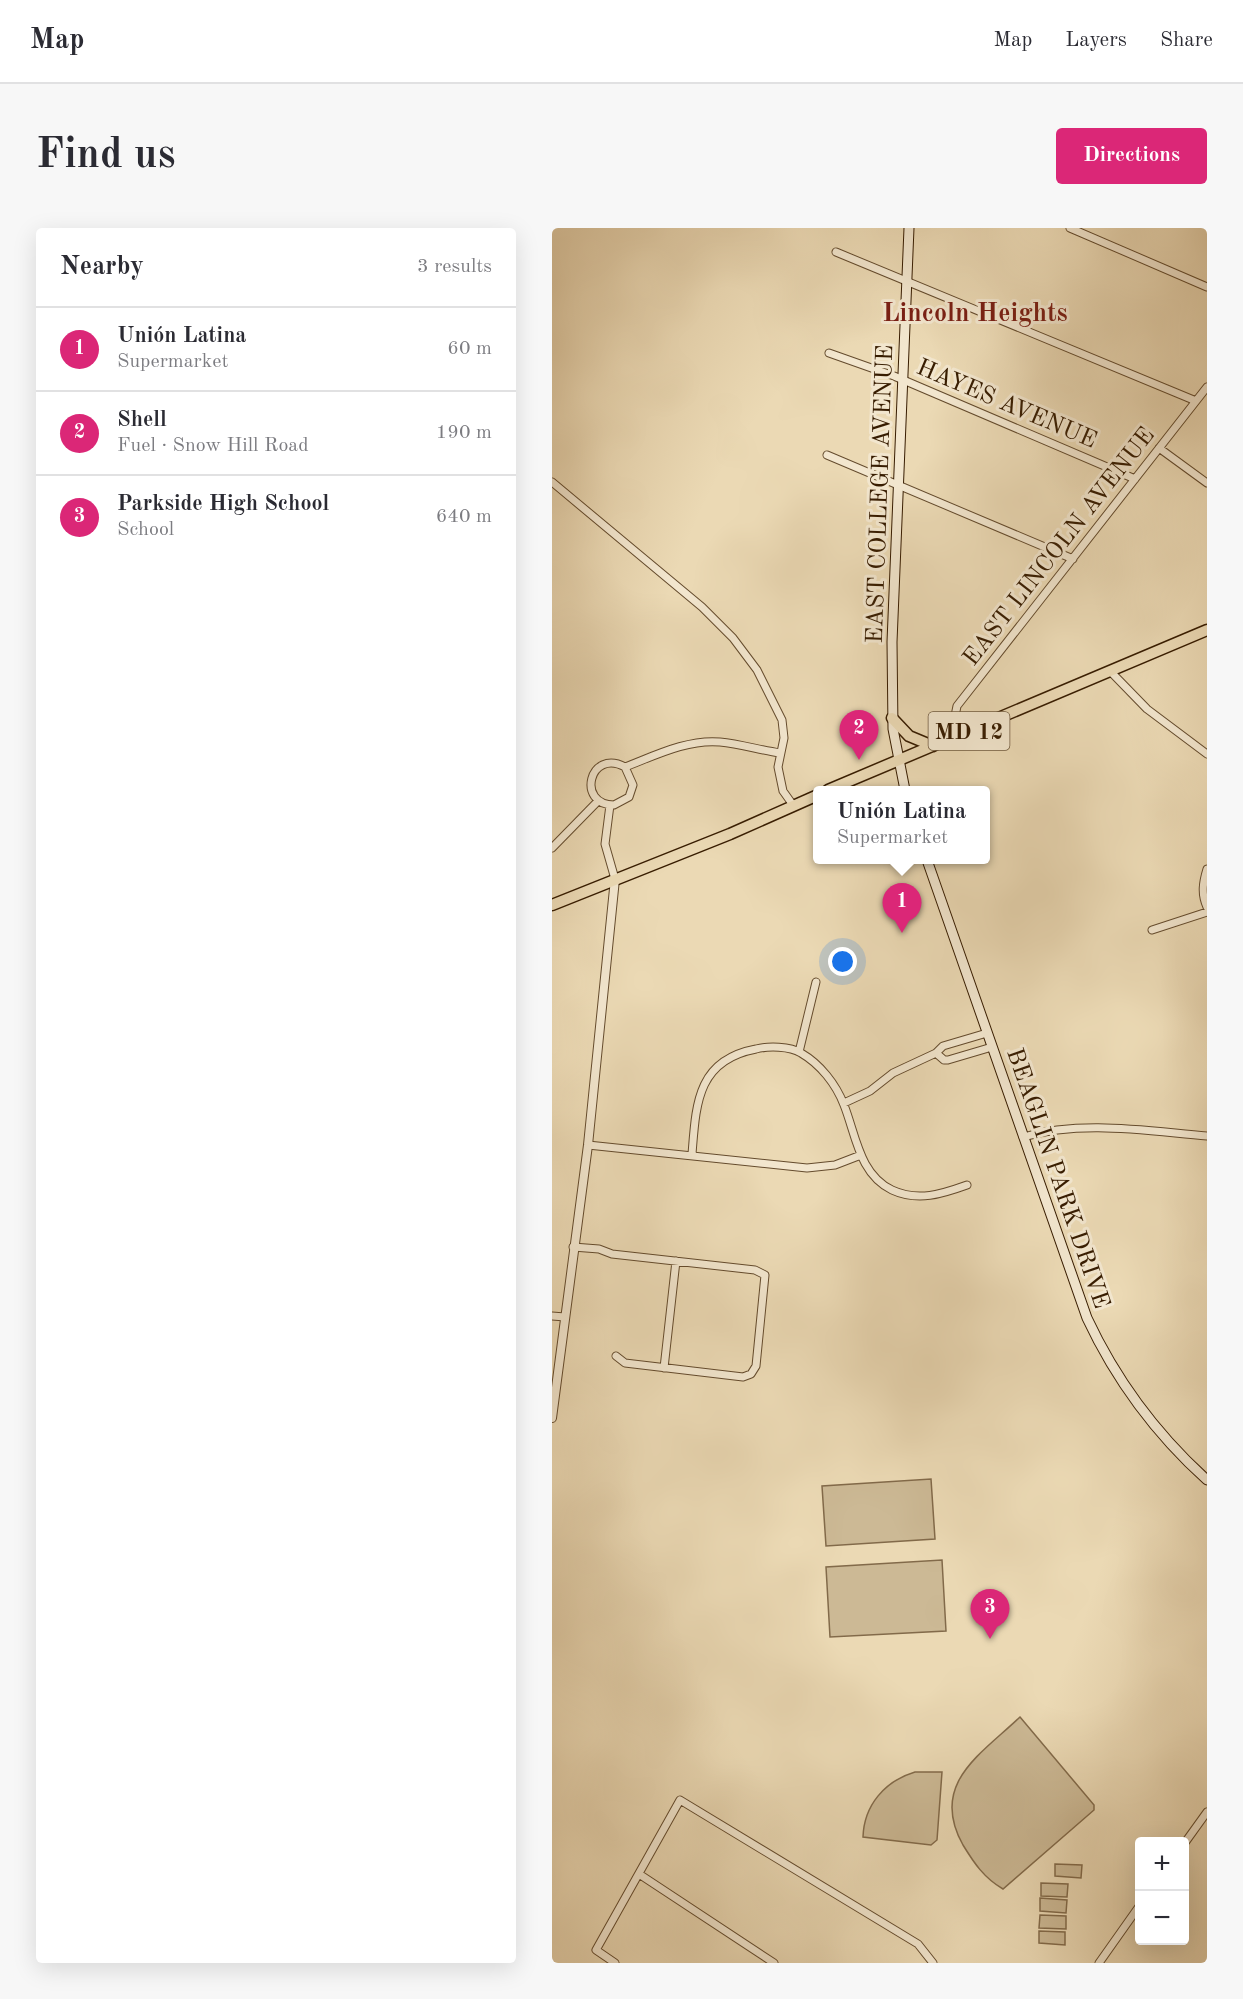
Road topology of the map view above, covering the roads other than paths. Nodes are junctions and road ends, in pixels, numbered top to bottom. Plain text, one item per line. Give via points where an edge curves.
1 (909, 228) edge
2 (1070, 228) edge
3 (836, 252) dead end
4 (908, 282) junction
5 (1207, 287) edge
6 (829, 353) dead end
7 (904, 380) junction
8 (1207, 387) edge
9 (1196, 401) junction
10 (1159, 448) junction
11 (827, 455) dead end
12 (1135, 479) junction
13 (552, 482) edge
14 (1207, 483) edge
15 (900, 485) junction
16 (1073, 559) junction
17 (1207, 630) edge
18 (1111, 672) junction
19 (892, 718) junction
20 (957, 736) junction
21 (933, 746) junction
22 (780, 753) junction
23 (1207, 754) edge
24 (897, 762) junction
25 (625, 767) junction
26 (838, 786) edge
27 (903, 786) edge
28 (813, 797) edge
29 (598, 801) junction
30 (792, 805) junction
31 (610, 806) junction
32 (552, 848) edge
33 (928, 864) edge
34 (1207, 869) edge
35 (615, 879) junction
36 (552, 905) edge
37 (1207, 907) edge
38 (1207, 912) edge
39 (1152, 930) dead end
40 (816, 982) dead end
41 (987, 1033) junction
42 (992, 1047) junction
43 (800, 1052) junction
44 (936, 1053) junction
45 (844, 1103) junction
46 (1207, 1136) edge
47 (1023, 1137) junction
48 (588, 1145) junction
49 (692, 1154) junction
50 (861, 1155) junction
51 (967, 1185) dead end
52 (573, 1247) junction
53 (676, 1261) junction
54 (552, 1316) edge
55 (565, 1317) junction
56 (616, 1356) dead end
57 (664, 1368) junction
58 (552, 1418) edge
59 (1207, 1479) edge
60 (1207, 1812) edge
61 (1189, 1838) edge
62 (639, 1874) junction
63 (1135, 1912) edge
64 (615, 1963) edge
65 (774, 1963) edge
66 (933, 1963) edge
67 (1098, 1963) edge

1 - 4 main road, EAST COLLEGE AVENUE
2 - 5 street
3 - 4 street
4 - 7 main road, EAST COLLEGE AVENUE
4 - 9 street
6 - 7 street, HAYES AVENUE
7 - 12 street, HAYES AVENUE
7 - 15 main road, EAST COLLEGE AVENUE
8 - 9 street, EAST LINCOLN AVENUE
9 - 10 street, EAST LINCOLN AVENUE
10 - 12 street, EAST LINCOLN AVENUE
10 - 14 street
11 - 15 street
12 - 16 street, EAST LINCOLN AVENUE
13 - 22 street via 702,607 733,638 757,670 782,720
15 - 16 street
15 - 19 main road, EAST COLLEGE AVENUE
16 - 20 street, EAST LINCOLN AVENUE via 957,706
17 - 18 main road, MD 12
18 - 20 main road, MD 12
18 - 23 street via 1147,709
19 - 21 main road via 909,736
19 - 24 main road, EAST COLLEGE AVENUE
20 - 21 main road, MD 12
21 - 24 main road, MD 12
22 - 25 street via 718,742 699,743
22 - 30 street via 780,780
24 - 26 main road, MD 12
24 - 27 main road
25 - 29 street via 605,764 594,772 590,784
25 - 31 street via 632,778 632,791 624,801
28 - 30 main road
29 - 31 street
29 - 32 street
30 - 35 main road
31 - 35 street via 605,844
33 - 41 main road, BEAGLIN PARK DRIVE
34 - 37 street via 1203,883
35 - 36 main road
35 - 48 street
38 - 39 street
40 - 43 street
41 - 42 main road, BEAGLIN PARK DRIVE
41 - 44 street via 943,1046
42 - 44 street via 944,1060
42 - 47 main road, BEAGLIN PARK DRIVE
43 - 45 street via 829,1078
43 - 49 street via 761,1048 721,1062 702,1087 694,1120
44 - 45 street via 905,1066 877,1087
45 - 50 street
46 - 47 street via 1098,1128 1044,1131
47 - 59 main road, BEAGLIN PARK DRIVE via 1075,1289 1097,1340 1152,1424
48 - 49 street
48 - 52 street
49 - 50 street via 807,1168 835,1165
50 - 51 street via 881,1182 908,1195 933,1197
52 - 53 street
52 - 55 street
53 - 57 street
53 - 57 street via 760,1272 766,1279 764,1297 752,1374 743,1377
54 - 55 street
55 - 58 street
56 - 57 street via 625,1363
60 - 61 street
62 - 64 street via 596,1950
62 - 65 street
62 - 66 street via 680,1800 918,1944
63 - 67 street

